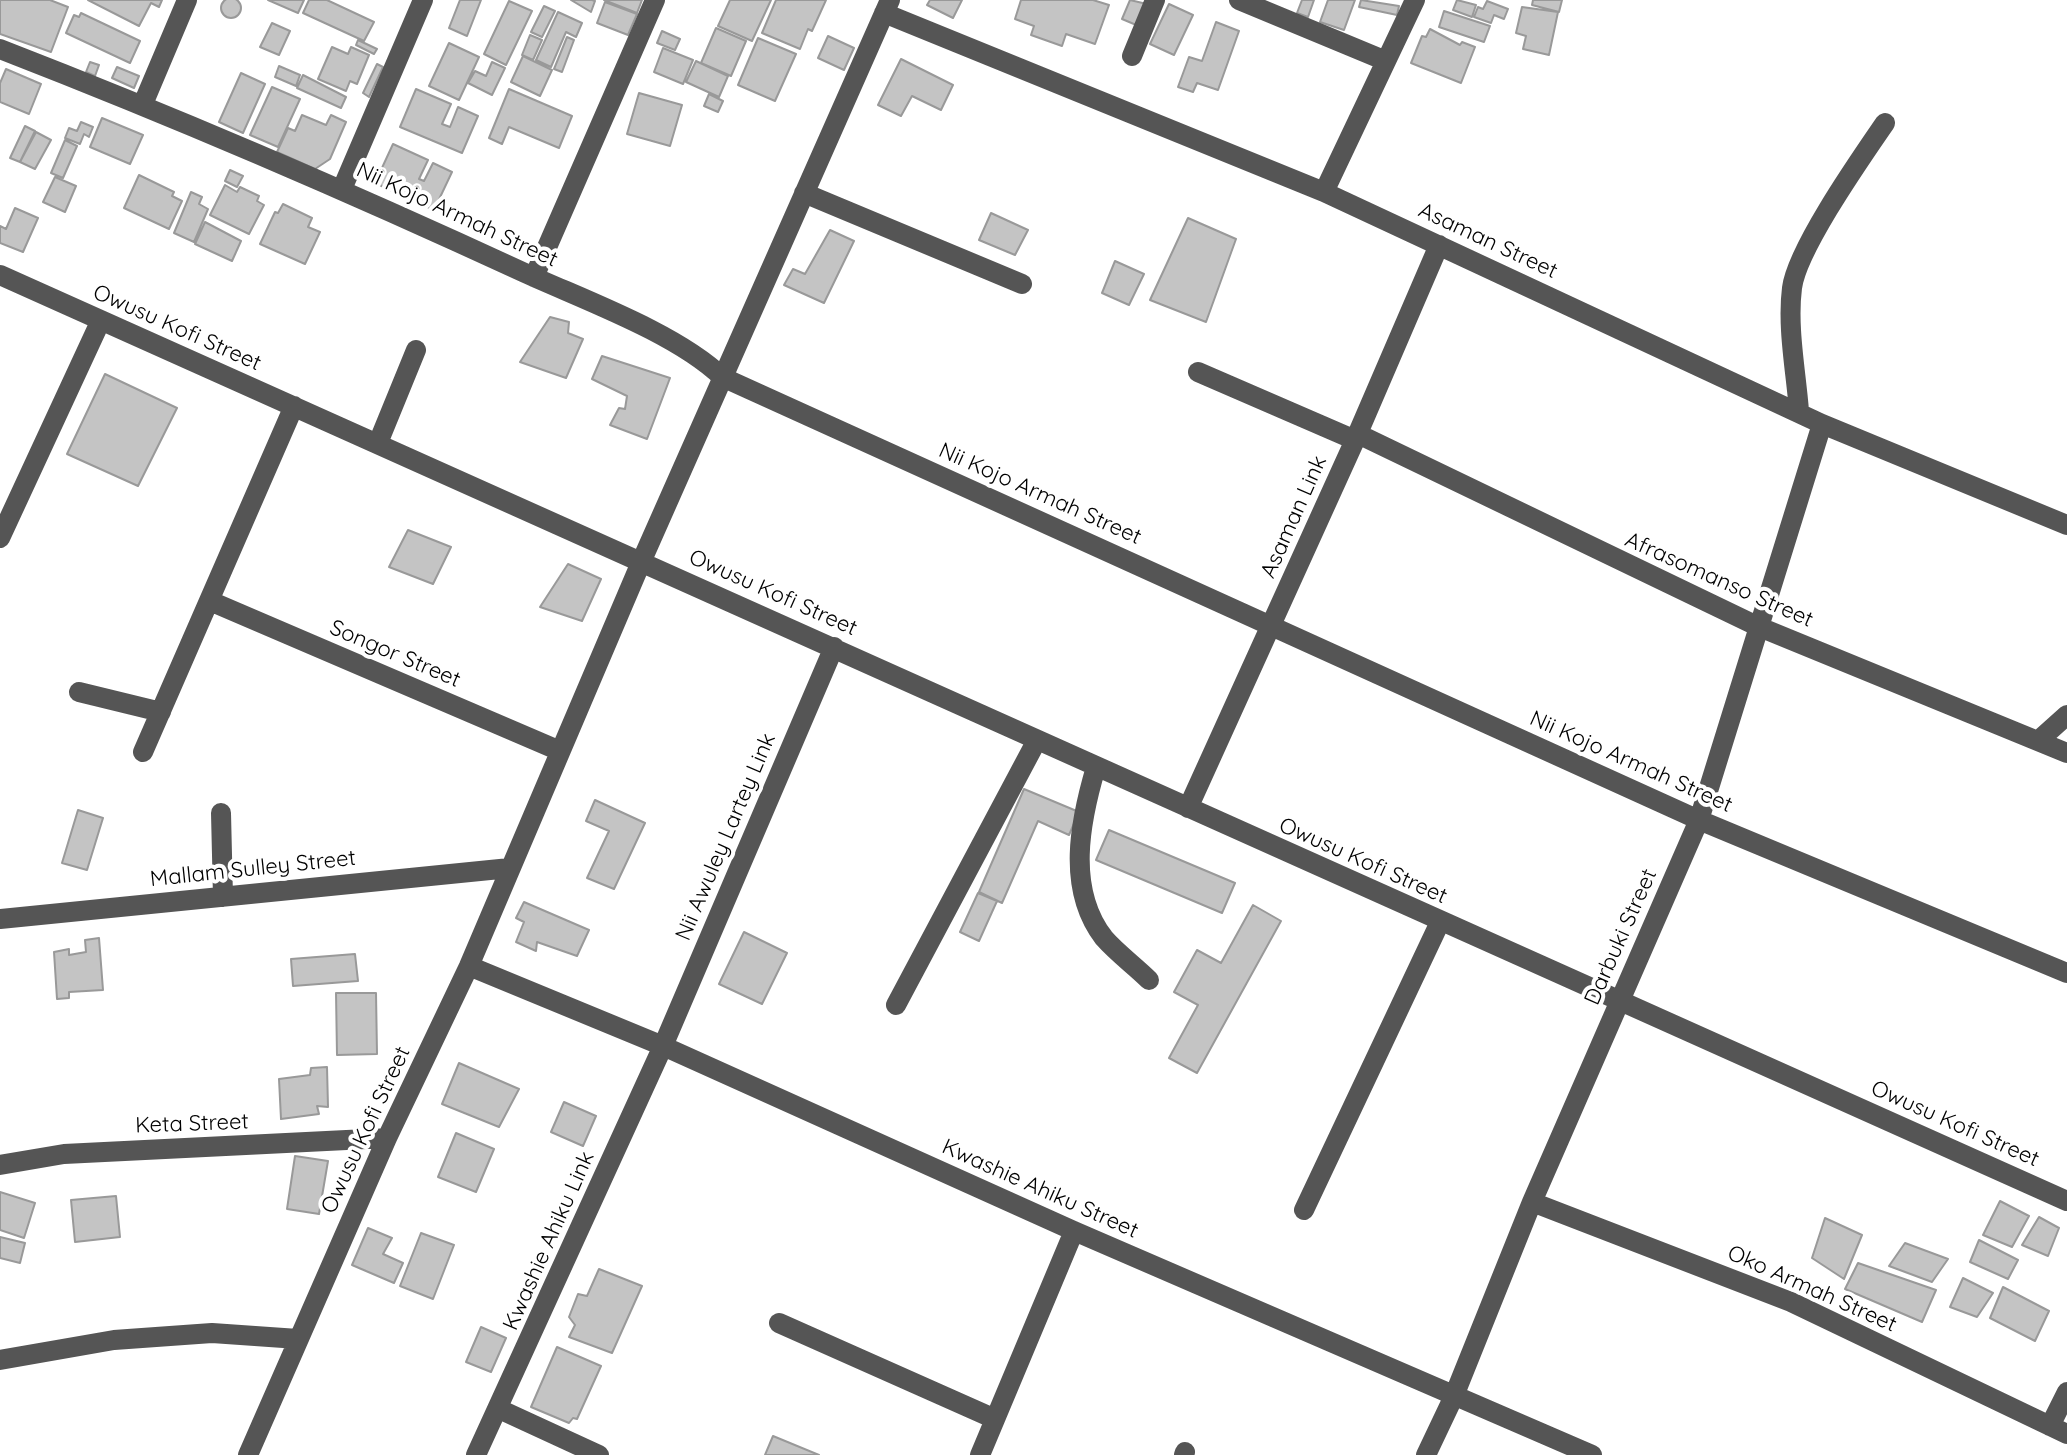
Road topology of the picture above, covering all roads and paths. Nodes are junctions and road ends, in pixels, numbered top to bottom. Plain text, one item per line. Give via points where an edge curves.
1 (187, 0) edge
2 (423, 0) edge
3 (655, 0) edge
4 (1155, 0) edge
5 (1415, 0) edge
6 (1250, 2) edge
7 (887, 6) edge
8 (0, 49) edge
9 (1132, 56) dead end
10 (1386, 61) junction
11 (143, 104) junction
12 (1885, 123) dead end
13 (342, 189) junction
14 (1324, 192) junction
15 (804, 193) junction
16 (1439, 245) junction
17 (0, 275) edge
18 (534, 277) junction
19 (1022, 284) dead end
20 (101, 320) junction
21 (416, 350) dead end
22 (1198, 372) dead end
23 (722, 377) junction
24 (294, 406) junction
25 (1799, 411) junction
26 (1822, 424) junction
27 (1356, 437) junction
28 (378, 443) junction
29 (8, 498) edge
30 (2067, 525) edge
31 (0, 538) edge
32 (642, 560) junction
33 (210, 601) junction
34 (1272, 624) junction
35 (1757, 626) junction
36 (834, 647) junction
37 (79, 692) dead end
38 (161, 712) junction
39 (2067, 715) edge
40 (1037, 740) junction
41 (2038, 741) junction
42 (560, 751) junction
43 (143, 752) dead end
44 (2067, 753) edge
45 (1096, 767) junction
46 (1188, 808) junction
47 (221, 813) dead end
48 (1699, 820) junction
49 (510, 868) junction
50 (223, 897) junction
51 (0, 919) edge
52 (1440, 922) junction
53 (469, 966) junction
54 (2067, 973) edge
55 (1149, 980) dead end
56 (1620, 1000) junction
57 (896, 1005) dead end
58 (663, 1046) junction
59 (387, 1138) junction
60 (0, 1165) edge
61 (2067, 1201) edge
62 (1532, 1202) junction
63 (1304, 1210) dead end
64 (1074, 1231) junction
65 (779, 1323) dead end
66 (298, 1339) junction
67 (0, 1360) edge
68 (2067, 1392) edge
69 (1454, 1396) junction
70 (499, 1409) junction
71 (995, 1419) junction
72 (2058, 1430) edge
73 (248, 1455) edge
74 (476, 1455) edge
75 (599, 1455) edge
76 (980, 1455) edge
77 (1426, 1455) edge
78 (1592, 1455) edge

1 - 11 street
2 - 13 street
3 - 18 street
4 - 9 street
5 - 10 street
6 - 10 street
7 - 14 street, Asaman Street
7 - 15 street, Owusu Kofi Street
8 - 11 street, Nii Kojo Armah Street
10 - 14 street
11 - 13 street, Nii Kojo Armah Street
12 - 25 street via 1799,264 1792,288
13 - 18 street, Nii Kojo Armah Street
14 - 16 street, Asaman Street
15 - 19 street
15 - 23 street, Owusu Kofi Street
16 - 25 street, Asaman Street
16 - 27 street, Asaman Link
17 - 20 street, Owusu Kofi Street
18 - 23 street, Nii Kojo Armah Street via 640,326
20 - 24 street, Owusu Kofi Street
20 - 29 street
21 - 28 street
22 - 27 street, Afrasomanso Street
23 - 32 street, Owusu Kofi Street
23 - 34 street, Nii Kojo Armah Street
24 - 28 street, Owusu Kofi Street
24 - 33 street
25 - 26 street, Asaman Street
26 - 30 street, Asaman Street
26 - 35 street, Darbuki Street
27 - 34 street, Asaman Link
27 - 35 street, Afrasomanso Street
28 - 32 street, Owusu Kofi Street
29 - 31 street
32 - 36 street, Owusu Kofi Street
32 - 42 street, Owusu Kofi Street
33 - 38 street
33 - 42 street, Songor Street
34 - 46 street, Asaman Link
34 - 48 street, Nii Kojo Armah Street
35 - 41 street, Afrasomanso Street
35 - 48 street, Darbuki Street
36 - 40 street, Owusu Kofi Street
36 - 58 street, Nii Awuley Lartey Link
37 - 38 street
38 - 43 street
39 - 41 street
40 - 45 street, Owusu Kofi Street
40 - 57 street
41 - 44 street, Afrasomanso Street
42 - 49 street, Owusu Kofi Street
45 - 46 street, Owusu Kofi Street
45 - 55 street via 1079,859 1084,900 1106,940
46 - 52 street, Owusu Kofi Street
47 - 50 street
48 - 54 street, Nii Kojo Armah Street
48 - 56 street, Darbuki Street
49 - 50 street, Mallam Sulley Street
49 - 53 street, Owusu Kofi Street
50 - 51 street, Mallam Sulley Street
52 - 56 street, Owusu Kofi Street
52 - 63 street
53 - 58 street, Kwashie Ahiku Street
53 - 59 street, Owusu Kofi Street
56 - 61 street, Owusu Kofi Street
56 - 62 street, Darbuki Street
58 - 64 street, Kwashie Ahiku Street
58 - 70 street, Kwashie Ahiku Link
59 - 60 street, Keta Street via 64,1154
59 - 66 street, Owusu Kofi Street
62 - 69 street, Darbuki Street
62 - 72 street, Oko Armah Street via 1791,1302
64 - 69 street, Kwashie Ahiku Street
64 - 71 street
65 - 71 street
66 - 67 street via 212,1333 114,1340
66 - 73 street, Owusu Kofi Street
68 - 72 street
69 - 77 street, Darbuki Street
69 - 78 street, Kwashie Ahiku Street
70 - 74 street, Kwashie Ahiku Link
70 - 75 street
71 - 76 street

